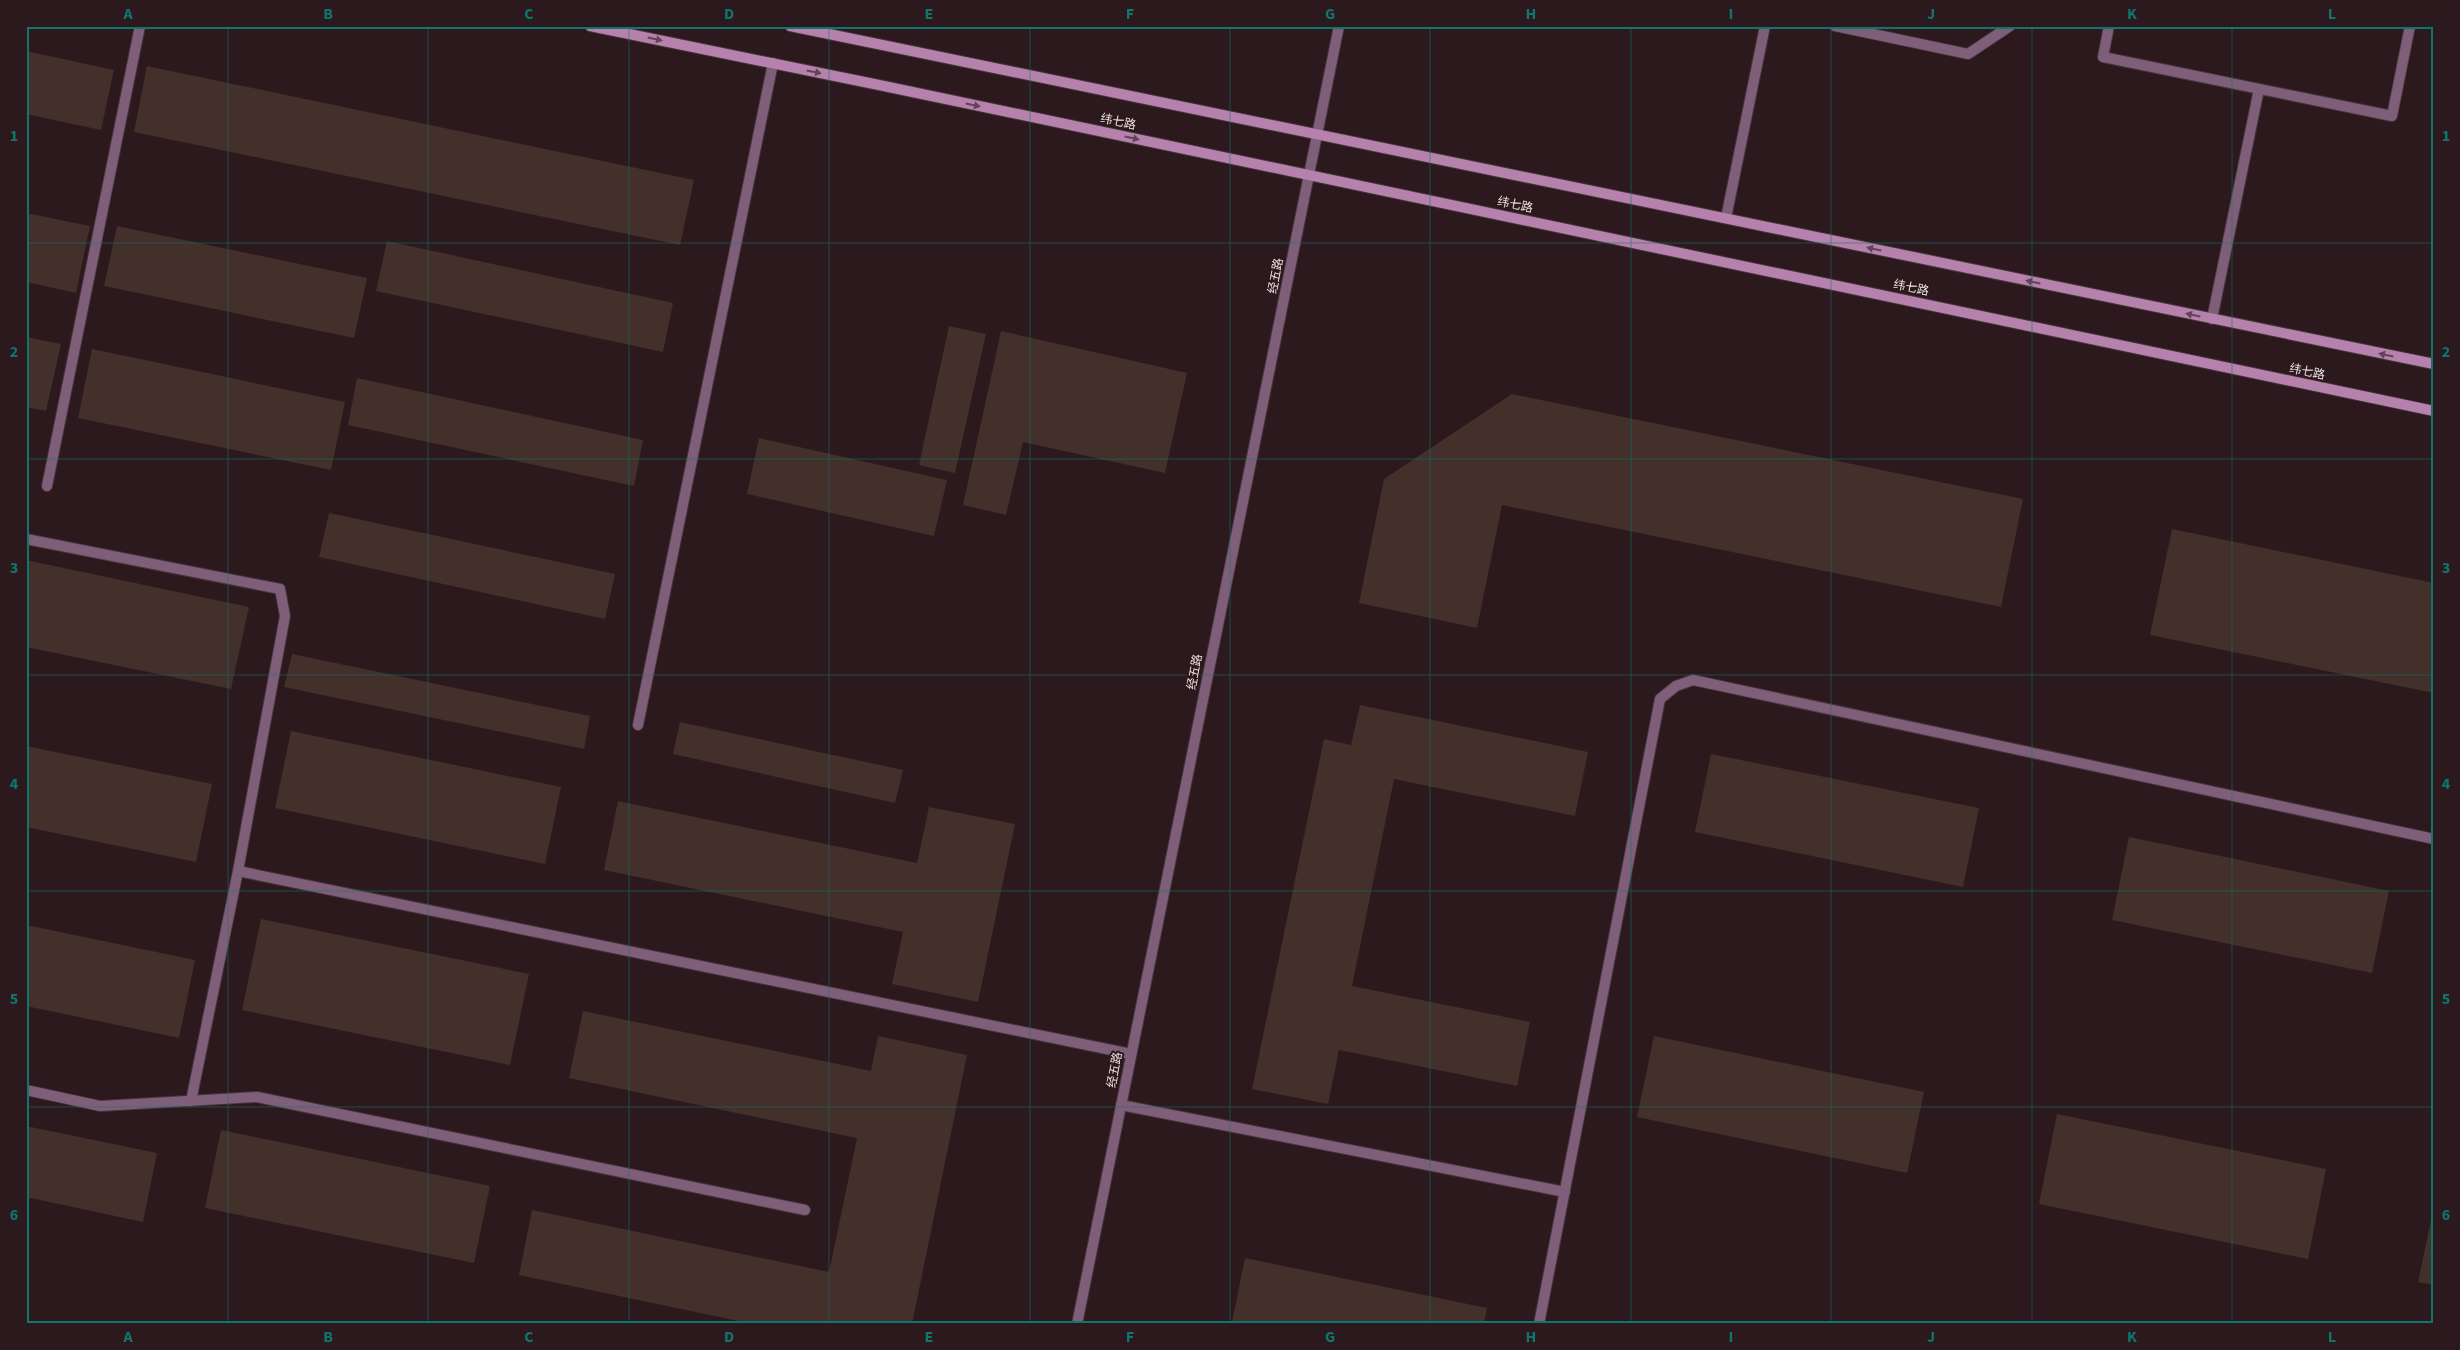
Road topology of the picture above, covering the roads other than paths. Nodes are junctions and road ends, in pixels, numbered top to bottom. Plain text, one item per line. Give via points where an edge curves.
1 (140, 26) edge
2 (590, 26) edge
3 (790, 26) edge
4 (1339, 26) edge
5 (1765, 26) edge
6 (1835, 26) edge
7 (2010, 26) edge
8 (2109, 26) edge
9 (2410, 26) edge
10 (773, 64) junction
11 (2259, 89) junction
12 (1317, 134) junction
13 (1309, 175) junction
14 (1726, 218) junction
15 (2212, 319) junction
16 (2434, 364) edge
17 (2434, 411) edge
18 (47, 486) dead end
19 (26, 539) edge
20 (638, 725) dead end
21 (2434, 839) edge
22 (238, 872) junction
23 (1131, 1054) junction
24 (26, 1090) edge
25 (192, 1101) junction
26 (1121, 1105) junction
27 (1565, 1192) junction
28 (805, 1210) dead end
29 (1076, 1324) edge
30 (1540, 1324) edge

1 - 18 street
2 -> 10 main road, 纬七路
3 - 12 main road
4 - 12 street, 经五路
5 - 14 street
6 - 7 street via 1968,54
8 - 11 street via 2103,57
9 - 11 street via 2392,116
10 -> 13 main road, 纬七路
10 - 20 street
11 - 15 street
12 - 13 street, 经五路
12 - 14 main road
13 - 17 main road, 纬七路
13 - 23 street, 经五路
15 -> 14 main road
16 -> 15 main road
19 - 22 street via 280,589 285,616
21 - 27 street via 1693,680 1676,686 1660,699
22 - 23 street
22 - 25 street
23 - 26 street, 经五路
24 - 25 street via 100,1106
25 - 28 street via 257,1098
26 - 27 street
26 - 29 street, 经五路
27 - 30 street

